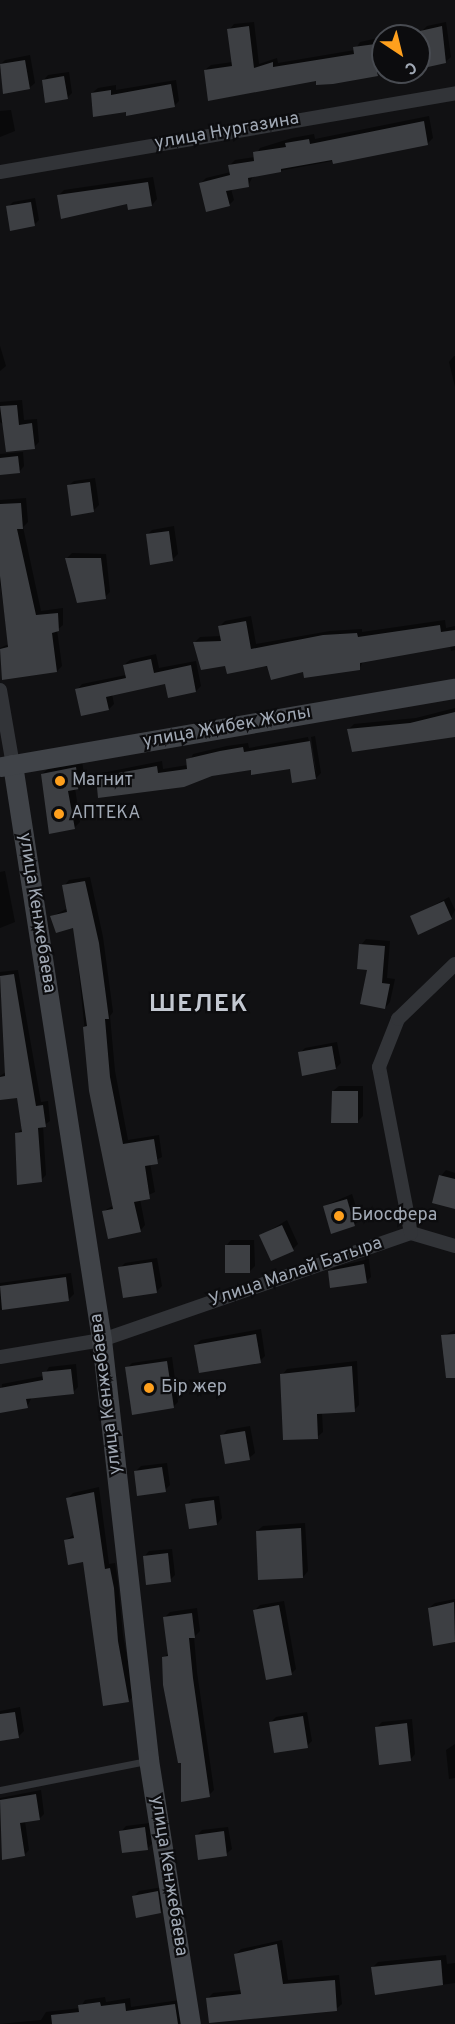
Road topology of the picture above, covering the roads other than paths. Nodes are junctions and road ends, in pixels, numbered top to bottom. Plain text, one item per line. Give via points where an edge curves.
1 (455, 93) edge
2 (0, 172) edge
3 (455, 689) edge
4 (0, 690) edge
5 (6, 766) edge
6 (455, 963) edge
7 (411, 1233) junction
8 (455, 1246) edge
9 (102, 1340) junction
10 (0, 1357) edge
11 (149, 1760) junction
12 (0, 1790) edge
13 (191, 2024) edge

1 - 2 street, улица Нургазина
3 - 5 street, улица Жибек Жолы
4 - 5 street
5 - 9 street, улица Кенжебаева
6 - 7 street via 398,1019 379,1067
7 - 8 street
7 - 9 street, Улица Малай Батыра
9 - 10 street
9 - 11 street, улица Кенжебаева
11 - 12 lane
11 - 13 street, улица Кенжебаева

